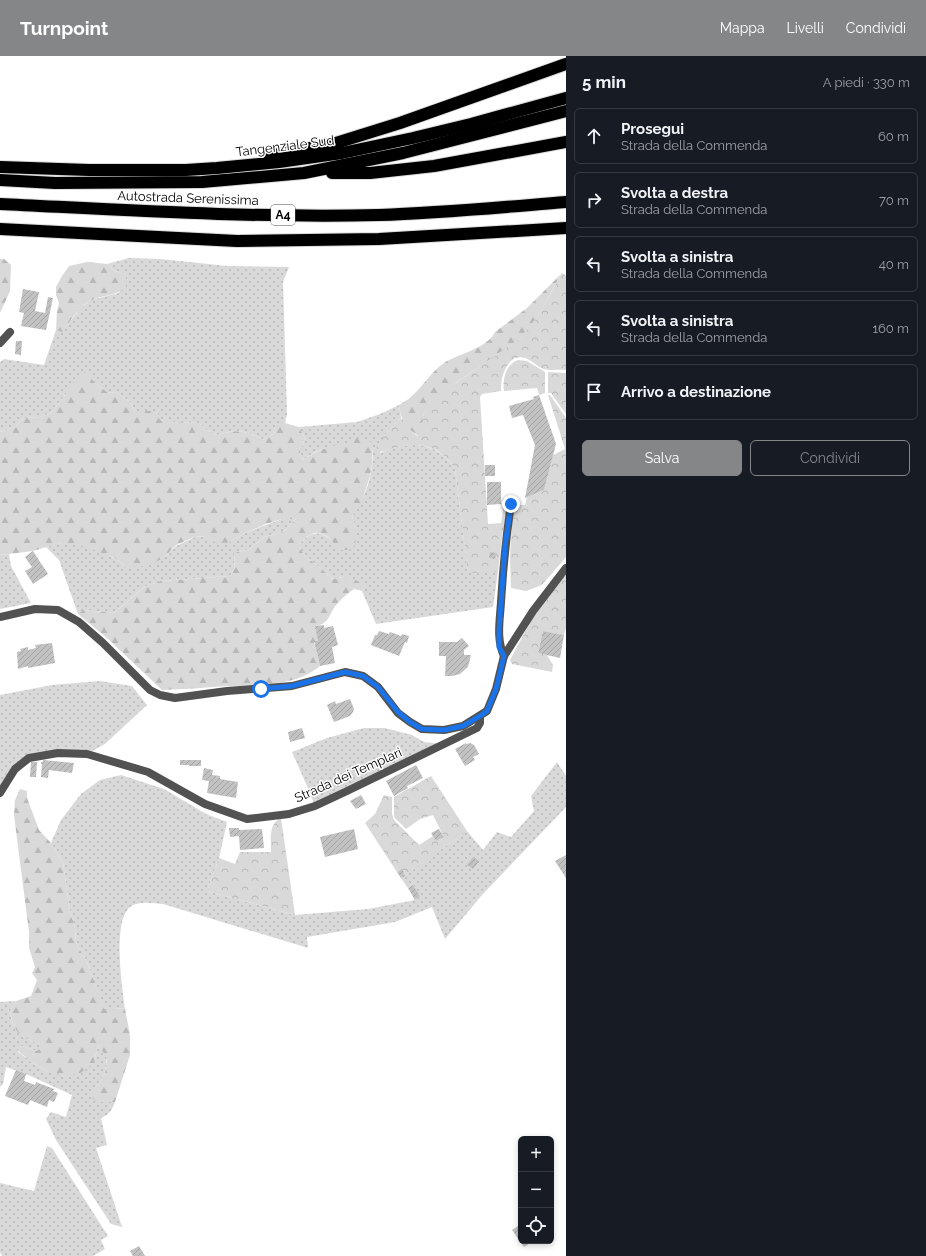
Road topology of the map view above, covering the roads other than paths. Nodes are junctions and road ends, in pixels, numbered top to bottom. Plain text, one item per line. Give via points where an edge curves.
1 (566, 64) edge
2 (565, 98) edge
3 (566, 111) edge
4 (566, 142) edge
5 (0, 166) edge
6 (217, 168) junction
7 (304, 173) junction
8 (0, 180) edge
9 (566, 202) edge
10 (0, 204) edge
11 (0, 228) edge
12 (566, 228) edge
13 (10, 332) dead end
14 (0, 343) edge
15 (511, 504) dead end
16 (566, 568) edge
17 (0, 617) edge
18 (504, 656) junction
19 (480, 716) junction
20 (0, 793) edge

1 - 6 highway via 400,124 336,143
2 - 6 highway, Tangenziale Sud via 471,124 342,153
3 - 7 highway, Tangenziale Sud via 403,153
4 - 7 highway via 434,166 370,173
5 - 6 highway, Tangenziale Sud via 89,170
7 - 8 highway, Tangenziale Sud via 165,183
9 - 10 highway, Autostrada Serenissima / A4 via 380,215 182,213
11 - 12 highway, A4 via 253,241 379,240
13 - 14 street
15 - 18 street via 505,546 499,632 499,647
16 - 18 street via 533,611
17 - 19 street via 35,609 58,610 78,622 150,690 160,695 175,698 292,686 345,672 363,676 378,687 398,712 422,729 444,730 463,726
18 - 19 street via 496,689 487,711
19 - 20 street, Strada dei Templari via 477,728 345,792 289,814 247,819 205,804 148,772 87,754 58,753 29,758 15,769

